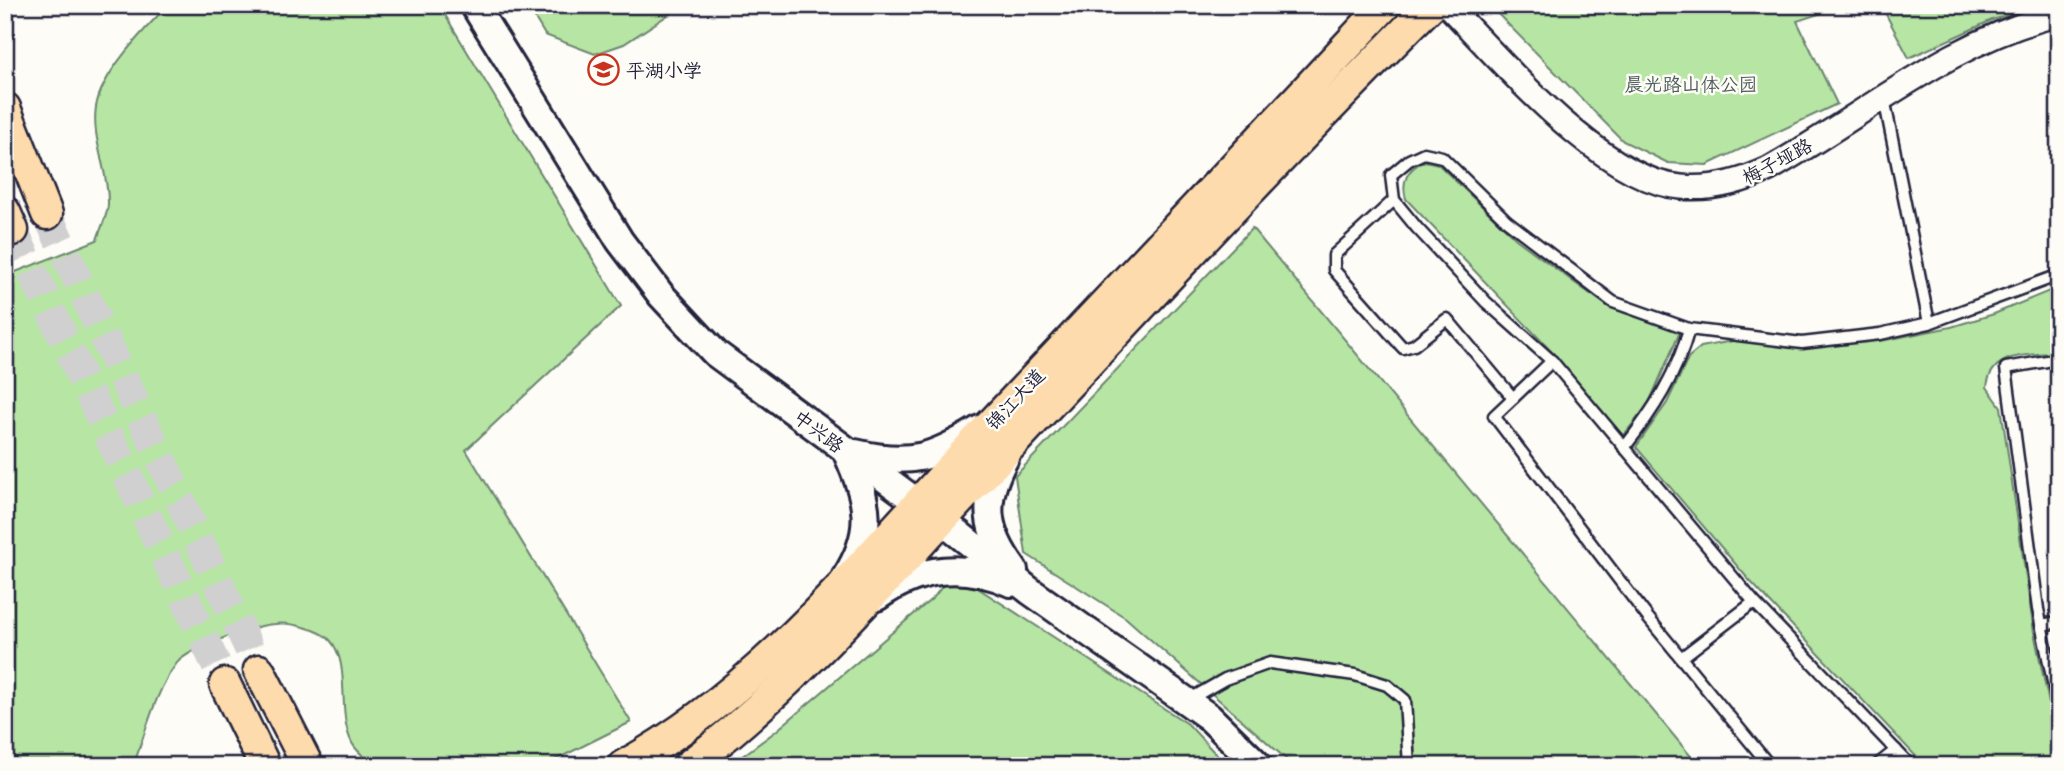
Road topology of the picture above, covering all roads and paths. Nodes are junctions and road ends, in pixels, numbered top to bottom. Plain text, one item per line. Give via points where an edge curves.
1 (474, 5) edge
2 (1385, 5) edge
3 (1431, 5) edge
4 (1447, 5) edge
5 (2059, 14) edge
6 (1884, 94) junction
7 (5, 108) edge
8 (1394, 201) junction
9 (47, 214) tunnel mouth
10 (2059, 275) edge
11 (1929, 323) junction
12 (1689, 329) junction
13 (2059, 359) edge
14 (1552, 361) junction
15 (1513, 398) junction
16 (1005, 430) junction
17 (1624, 447) junction
18 (846, 451) junction
19 (929, 511) junction
20 (1030, 591) junction
21 (1754, 602) junction
22 (843, 605) junction
23 (2059, 622) edge
24 (2041, 625) junction
25 (1681, 658) junction
26 (259, 670) tunnel mouth
27 (225, 684) tunnel mouth
28 (1187, 701) junction
29 (2059, 711) edge
30 (1896, 750) junction
31 (265, 766) edge
32 (308, 766) edge
33 (623, 766) edge
34 (688, 766) edge
35 (1259, 766) edge
36 (1409, 766) edge
37 (1770, 766) edge
38 (1876, 766) edge
39 (1911, 766) edge

1 - 18 main road, 中兴路 via 620,241 661,295 715,353
2 - 16 main road, 锦江大道
3 - 16 main road, 锦江大道
4 - 6 street, 梅子垭路 via 1597,150 1655,182 1679,187 1722,185 1761,173
5 - 6 street, 梅子垭路 via 1972,47
6 - 11 lane
7 - 9 main road
8 - 12 lane via 1391,175 1424,153 1442,157 1507,222 1613,302
8 - 14 lane via 1486,302
8 - 15 lane via 1334,255 1334,270 1403,348 1414,345 1447,319
10 - 11 lane
11 - 12 lane via 1802,344
12 - 17 lane via 1666,385
13 - 24 lane via 2006,368
14 - 15 lane
14 - 17 lane
15 - 25 lane via 1494,416
16 - 18 main road via 930,457 882,459
16 - 19 main road, 锦江大道
16 - 20 main road via 988,515 993,536
17 - 21 lane
18 - 19 main road, 中兴路
18 - 22 main road via 864,494 866,524
19 - 20 main road, 中兴路
19 - 22 main road, 锦江大道
20 - 22 main road via 996,576 940,568
20 - 28 main road, 中兴路
21 - 25 lane
21 - 30 lane
22 - 33 main road, 锦江大道 via 720,702
22 - 34 main road, 锦江大道 via 726,737
23 - 24 lane
24 - 29 lane
25 - 37 lane
26 - 32 main road
27 - 31 main road
28 - 35 main road, 中兴路
28 - 36 lane via 1225,679 1270,663 1355,675 1387,685 1405,700
30 - 38 lane
30 - 39 lane

